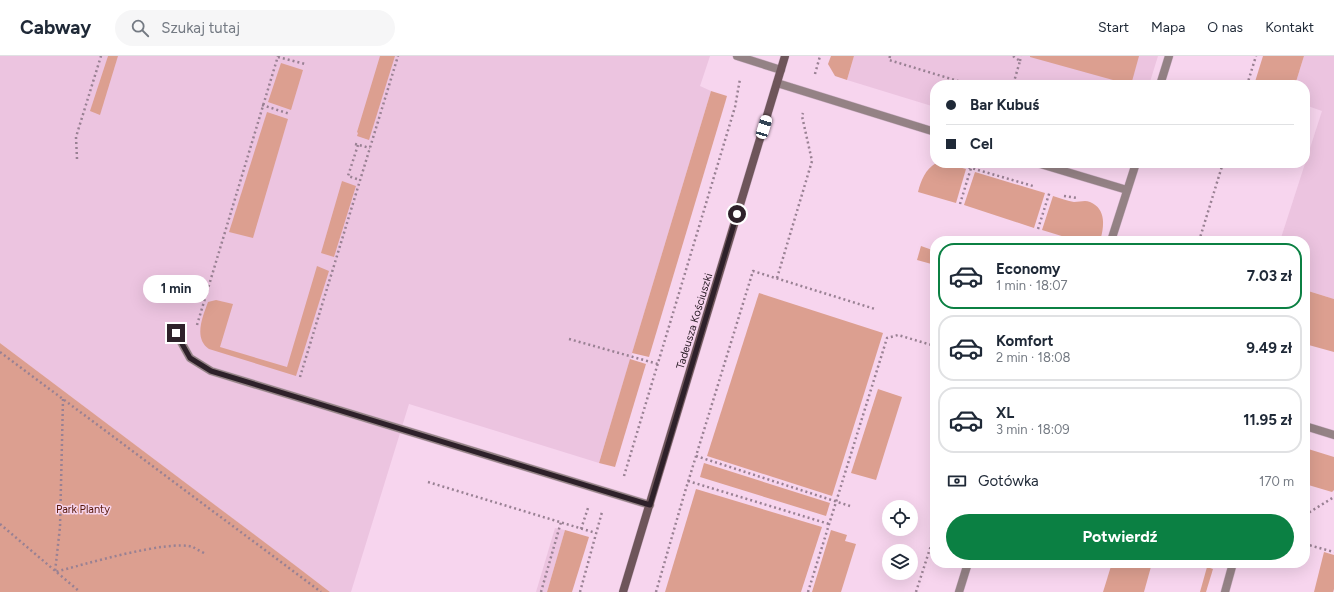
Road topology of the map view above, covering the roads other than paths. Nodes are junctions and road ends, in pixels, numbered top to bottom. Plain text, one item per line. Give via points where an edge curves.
1 (785, 56) edge
2 (1169, 56) edge
3 (740, 57) edge
4 (781, 70) junction
5 (1162, 80) edge
6 (777, 83) junction
7 (930, 130) edge
8 (1054, 168) edge
9 (1134, 168) edge
10 (1127, 190) junction
11 (1113, 236) edge
12 (176, 333) dead end
13 (1310, 428) edge
14 (1334, 435) edge
15 (650, 505) junction
16 (966, 568) edge
17 (1231, 568) edge
18 (622, 592) edge
19 (959, 592) edge
20 (1225, 592) edge

1 - 4 street, Tadeusza Kościuszki
2 - 5 lane
3 - 4 lane
4 - 6 street, Tadeusza Kościuszki
6 - 7 lane
6 - 15 street, Tadeusza Kościuszki
8 - 10 lane
9 - 10 lane
10 - 11 lane
12 - 15 lane via 190,358 211,371
13 - 14 lane
15 - 18 street, Tadeusza Kościuszki
16 - 19 lane
17 - 20 lane

